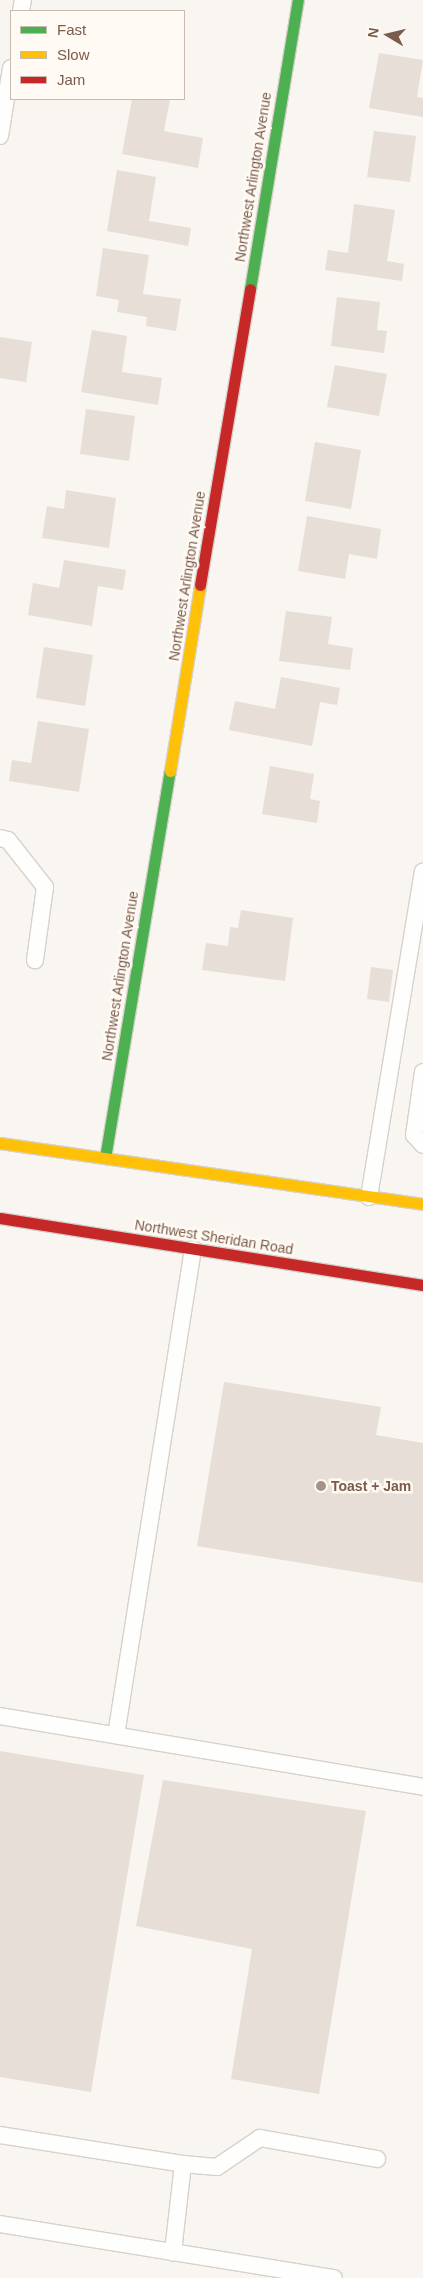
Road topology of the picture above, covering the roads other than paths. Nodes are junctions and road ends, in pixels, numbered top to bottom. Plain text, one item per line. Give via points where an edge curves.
1 (298, 0) edge
2 (10, 74) edge
3 (0, 136) edge
4 (0, 838) edge
5 (423, 871) edge
6 (35, 960) dead end
7 (423, 1072) edge
8 (0, 1143) edge
9 (423, 1145) edge
10 (105, 1158) junction
11 (370, 1197) junction
12 (423, 1204) edge
13 (0, 1218) edge
14 (194, 1249) junction
15 (423, 1285) edge
16 (0, 1716) edge
17 (116, 1736) junction
18 (423, 1786) edge
19 (0, 2135) edge
20 (378, 2159) dead end
21 (184, 2164) junction
22 (0, 2224) edge
23 (173, 2252) junction
24 (334, 2278) edge

1 - 10 street, Northwest Arlington Avenue
2 - 3 lane
4 - 6 lane via 8,840 45,887
5 - 11 lane
7 - 9 lane via 414,1135
8 - 10 street
10 - 11 street
11 - 12 street
13 - 14 street, Northwest Sheridan Road
14 - 15 street, Northwest Sheridan Road
14 - 17 lane
16 - 17 lane
17 - 18 lane
19 - 21 lane
20 - 21 lane via 260,2138 218,2167
21 - 23 lane
22 - 23 lane
23 - 24 lane

